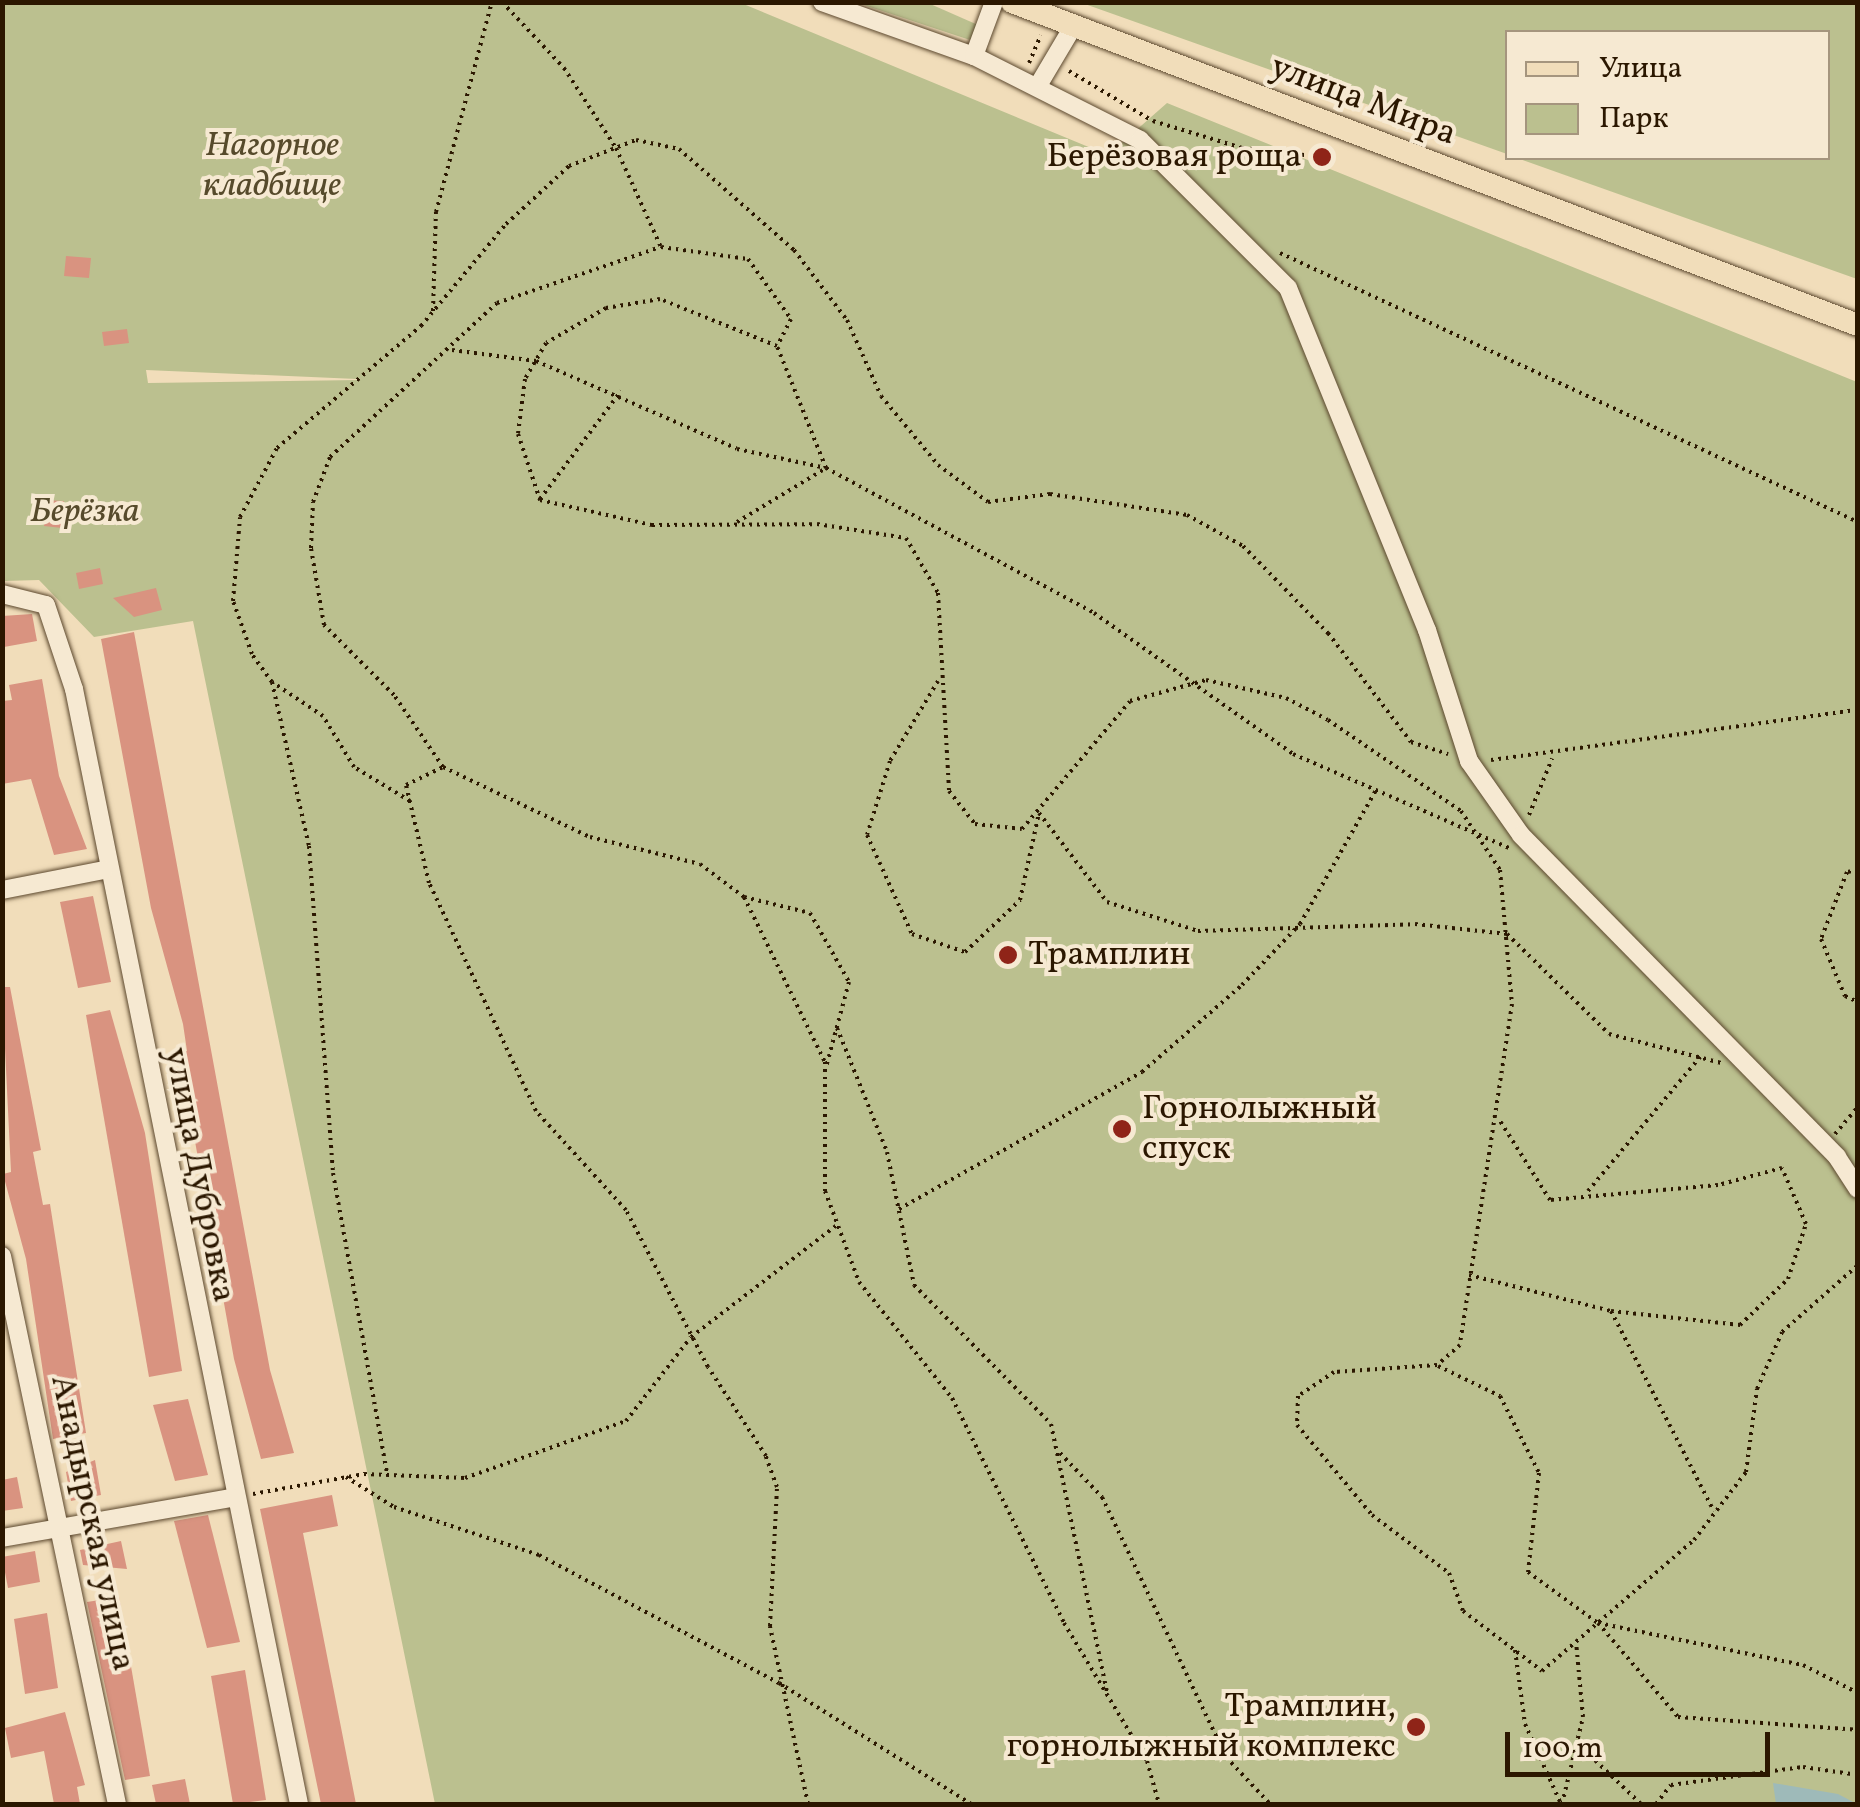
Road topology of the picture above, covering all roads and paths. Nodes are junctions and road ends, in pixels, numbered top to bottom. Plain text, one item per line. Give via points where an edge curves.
1 (492, 2) edge
2 (502, 2) edge
3 (822, 2) edge
4 (994, 2) edge
5 (1012, 2) edge
6 (1050, 16) junction
7 (1074, 25) junction
8 (1033, 53) junction
9 (974, 56) junction
10 (1052, 62) junction
11 (1031, 80) junction
12 (616, 148) junction
13 (1322, 157) dead end
14 (661, 247) junction
15 (1266, 247) dead end
16 (433, 310) junction
17 (1858, 324) edge
18 (777, 346) junction
19 (452, 350) junction
20 (536, 361) junction
21 (620, 391) junction
22 (826, 468) junction
23 (540, 500) junction
24 (1858, 522) edge
25 (733, 524) junction
26 (2, 594) edge
27 (938, 680) junction
28 (272, 682) junction
29 (1191, 684) junction
30 (1858, 710) edge
31 (1552, 759) junction
32 (1468, 761) junction
33 (443, 767) junction
34 (1376, 790) junction
35 (410, 801) junction
36 (1039, 813) junction
37 (1475, 833) junction
38 (1521, 835) junction
39 (104, 870) junction
40 (1858, 870) edge
41 (2, 890) edge
42 (744, 896) junction
43 (1300, 924) junction
44 (1507, 934) junction
45 (1858, 1002) edge
46 (837, 1028) junction
47 (1700, 1058) junction
48 (1753, 1071) junction
49 (825, 1073) junction
50 (1858, 1107) edge
51 (1500, 1121) junction
52 (1826, 1145) junction
53 (1858, 1189) edge
54 (1588, 1191) junction
55 (898, 1210) junction
56 (838, 1225) junction
57 (2, 1256) edge
58 (1858, 1265) edge
59 (1469, 1275) junction
60 (1610, 1311) junction
61 (691, 1337) junction
62 (1437, 1365) junction
63 (1057, 1449) junction
64 (387, 1474) junction
65 (346, 1477) junction
66 (232, 1498) junction
67 (1715, 1513) junction
68 (61, 1526) junction
69 (2, 1538) edge
70 (1598, 1623) junction
71 (1576, 1642) junction
72 (1515, 1650) junction
73 (779, 1683) junction
74 (1858, 1693) edge
75 (1108, 1696) junction
76 (1858, 1730) edge
77 (1579, 1745) junction
78 (1858, 1775) edge
79 (116, 1804) edge
80 (299, 1804) edge
81 (808, 1804) edge
82 (970, 1804) edge
83 (1159, 1804) edge
84 (1270, 1804) edge
85 (1562, 1804) edge
86 (1641, 1804) edge
87 (1656, 1804) edge

1 - 16 path via 436,212
2 - 12 path via 564,68
3 - 9 street
4 - 9 street
5 - 6 main road, улица Мира
6 - 7 main road, улица Мира
6 - 8 path
7 - 10 street
7 - 17 main road, улица Мира
8 - 10 path
8 - 11 path
9 - 11 street
10 - 11 street
10 - 13 path via 1153,121 1242,148
11 - 32 street via 1140,140 1288,288 1426,630
12 - 14 path
12 - 16 path via 570,166
12 - 32 path via 636,140 679,149 794,250 847,320 881,396 938,465 988,502 1050,494 1187,515 1243,546 1328,633 1410,742
14 - 18 path via 748,258 791,319
14 - 19 path via 497,304
15 - 24 path via 1484,340
16 - 28 path via 278,448 240,517 233,601
18 - 20 path via 660,299 571,322
18 - 22 path
19 - 20 path
19 - 33 path via 330,457 313,502 311,548 324,625 394,695
20 - 21 path
20 - 23 path via 518,434
21 - 22 path via 737,448
21 - 23 path
22 - 25 path
22 - 29 path via 1094,613
23 - 25 path via 652,526
25 - 27 path via 906,538 938,592
26 - 39 street, улица Дубровка via 30,595 56,627
27 - 36 path via 949,791 975,824 1022,829
27 - 36 path via 890,761 867,835 912,934 965,952 1020,900
28 - 35 path via 323,716 354,767
28 - 64 path via 309,846 332,1173
29 - 34 path via 1293,754
29 - 36 path via 1130,701
29 - 37 path via 1286,698 1314,712 1461,812
30 - 31 path
31 - 32 path
31 - 38 path
32 - 38 street
33 - 35 path via 406,784
33 - 42 path via 590,838 700,864
34 - 37 path
34 - 43 path
35 - 61 path via 429,883 536,1111 626,1210
36 - 43 path via 1107,902 1198,931
37 - 44 path via 1500,870
38 - 48 street
39 - 41 street
39 - 66 street, улица Дубровка
40 - 45 path via 1847,872 1822,939 1844,996
42 - 46 path via 810,913 849,982
42 - 49 path
43 - 44 path
43 - 55 path via 1142,1072
44 - 47 path via 1609,1034
44 - 51 path via 1512,1004
46 - 49 path
46 - 55 path via 886,1152
47 - 48 path
47 - 54 path
48 - 52 street
49 - 56 path via 825,1191
50 - 52 path
51 - 54 path via 1550,1200
51 - 59 path
52 - 53 street
54 - 60 path via 1718,1185 1782,1168 1806,1224 1788,1279 1740,1324
55 - 63 path via 914,1285 1051,1424
56 - 61 path
56 - 75 path via 859,1282 961,1413
57 - 68 street, Анадырская улица
58 - 67 path via 1782,1332 1757,1389 1746,1472
59 - 60 path
59 - 62 path via 1460,1345
60 - 67 path
61 - 64 path via 626,1421 465,1478
61 - 73 path via 776,1487 770,1626
62 - 70 path via 1500,1396 1539,1474 1528,1572
62 - 72 path via 1334,1372 1298,1396 1296,1424 1372,1515 1449,1573 1463,1611
63 - 75 path
63 - 84 path via 1102,1497 1226,1756
64 - 65 path
65 - 66 path
65 - 73 path via 394,1508 540,1554
66 - 68 street
66 - 80 street, улица Дубровка
67 - 70 path
68 - 69 street
68 - 79 street, Анадырская улица
70 - 71 path
70 - 74 path via 1803,1665
70 - 76 path via 1678,1717
71 - 72 path via 1542,1671
71 - 77 path
72 - 85 path via 1525,1724
73 - 81 path
73 - 82 path
75 - 83 path via 1147,1761
77 - 85 path
77 - 86 path
78 - 87 path via 1803,1768 1671,1784

